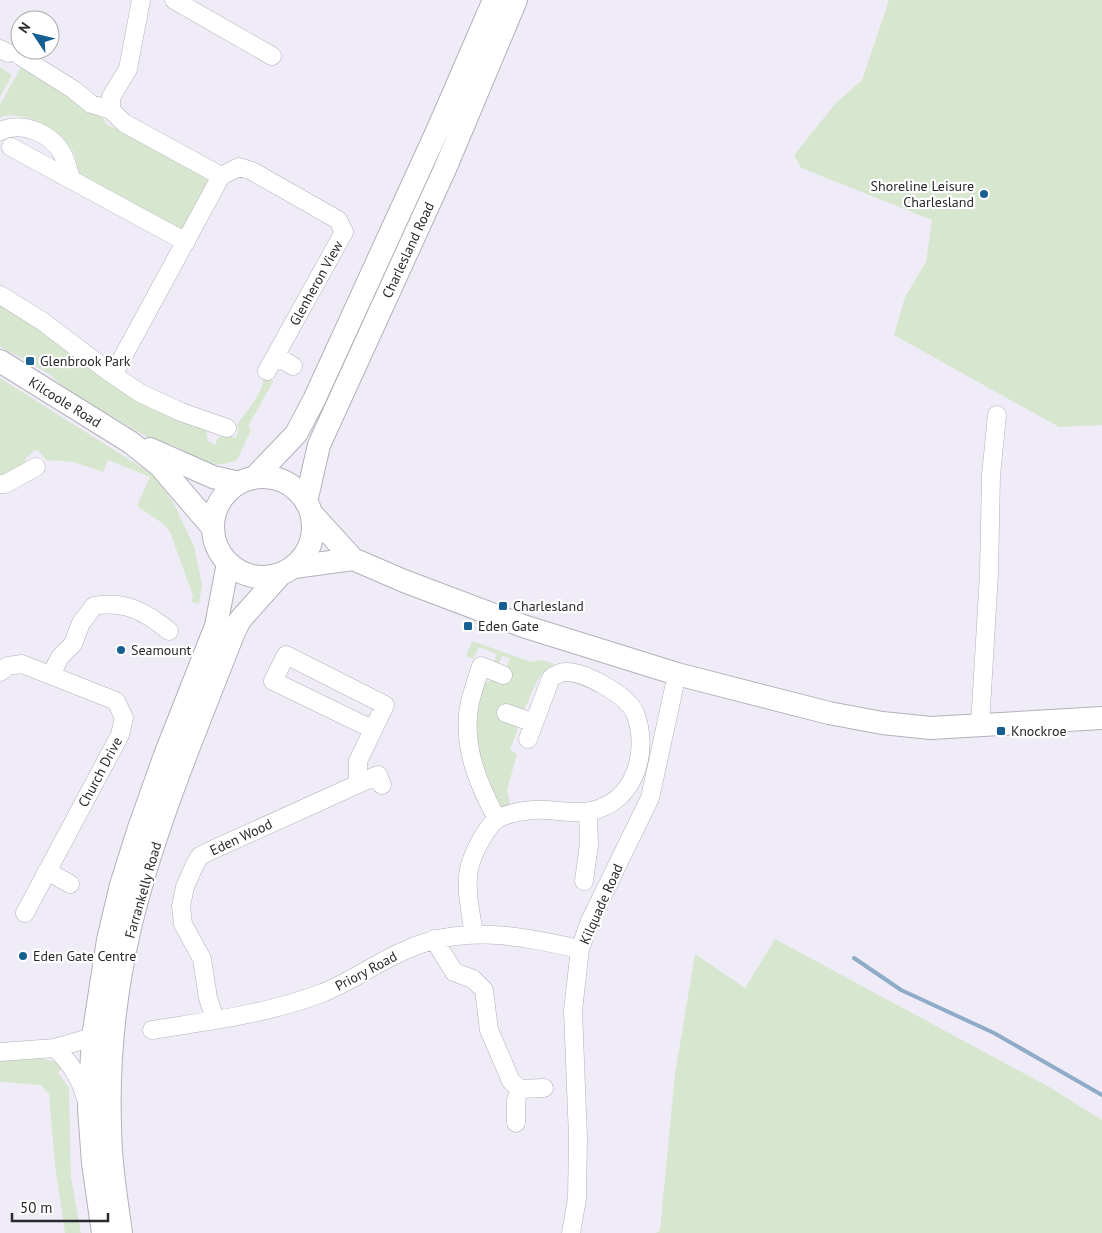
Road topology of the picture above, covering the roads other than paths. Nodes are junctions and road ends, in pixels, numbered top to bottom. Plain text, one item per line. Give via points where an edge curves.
1 (141, 0) edge
2 (174, 0) edge
3 (494, 0) edge
4 (516, 0) edge
5 (9, 53) edge
6 (272, 56) dead end
7 (111, 110) junction
8 (0, 131) edge
9 (10, 147) dead end
10 (221, 176) junction
11 (71, 178) junction
12 (186, 242) junction
13 (0, 294) edge
14 (0, 361) edge
15 (293, 366) dead end
16 (114, 375) junction
17 (997, 415) dead end
18 (227, 428) dead end
19 (130, 442) junction
20 (36, 467) dead end
21 (247, 481) junction
22 (0, 484) edge
23 (309, 508) junction
24 (213, 528) junction
25 (353, 559) junction
26 (228, 563) junction
27 (287, 571) junction
28 (169, 631) dead end
29 (0, 672) edge
30 (678, 674) junction
31 (50, 675) junction
32 (502, 675) dead end
33 (506, 713) dead end
34 (1102, 718) edge
35 (980, 726) junction
36 (372, 729) junction
37 (358, 784) junction
38 (382, 785) dead end
39 (588, 812) junction
40 (497, 820) junction
41 (47, 872) junction
42 (584, 881) dead end
43 (70, 884) dead end
44 (25, 913) dead end
45 (474, 934) junction
46 (434, 939) junction
47 (580, 949) junction
48 (215, 1019) junction
49 (152, 1030) dead end
50 (93, 1037) junction
51 (55, 1048) junction
52 (0, 1052) edge
53 (544, 1088) dead end
54 (520, 1089) junction
55 (88, 1108) junction
56 (516, 1123) dead end
57 (103, 1233) edge
58 (121, 1233) edge
59 (571, 1233) edge

1 - 7 street via 128,69 111,97
2 - 6 street
3 - 21 main road, Charlesland Road via 314,400 296,434
4 - 23 main road, Charlesland Road via 445,169 320,445
5 - 7 street via 74,90 91,104
7 - 10 street via 124,124
8 - 11 street via 28,128 49,138 63,154
9 - 11 street
10 - 12 street
10 - 15 street, Glenheron View via 239,167 252,171 338,220 344,232 272,364
11 - 12 street
12 - 16 street
13 - 16 street
14 - 19 main road, Kilcoole Road
16 - 18 street via 140,393
17 - 35 street
19 - 21 main road via 213,477
19 - 24 main road via 160,466
20 - 22 street
21 - 23 main road via 269,478 284,482 297,490
21 - 24 main road via 228,492 220,502
23 - 25 main road
23 - 27 main road via 314,527 312,541 305,555
24 - 26 main road via 215,541
25 - 27 main road
25 - 30 main road via 446,599 593,650
26 - 27 main road via 239,572 266,578
26 - 50 main road, Farrankelly Road via 216,626 165,755 121,885 100,984
27 - 58 main road, Farrankelly Road via 240,620 234,632 182,763 129,932 117,1002 110,1114
28 - 31 street via 131,607 110,603 94,606 73,644 60,657
29 - 31 street, Church Drive via 8,666 22,664
30 - 35 main road via 829,713 882,723 931,728
30 - 47 street, Kilquade Road via 650,798 590,921
31 - 41 street, Church Drive via 116,701 124,718 120,735
32 - 40 street via 481,666 470,704 468,728 472,765
33 - 39 street via 531,731 551,678 566,672 598,682 633,708 641,728 642,751 637,773 608,807
34 - 35 main road
36 - 36 street via 273,681 286,655 385,705
36 - 37 street via 358,761
37 - 38 street, Eden Wood via 378,775
37 - 48 street, Eden Wood via 212,850 200,856 194,864 181,906 183,924 202,959
39 - 40 street via 532,810
39 - 42 street via 589,844
40 - 45 street via 478,846 469,870
41 - 43 street
41 - 44 street, Church Drive
45 - 46 street, Priory Road
45 - 47 street, Priory Road via 515,935
46 - 48 street, Priory Road via 405,950 324,993 283,1006
46 - 54 street via 454,972 473,979 484,990 489,1030 511,1081
47 - 59 street, Kilquade Road via 573,1010 578,1138
48 - 49 street, Priory Road
50 - 51 street
50 - 55 main road, Farrankelly Road
51 - 52 street
51 - 55 street via 81,1081
53 - 54 street
54 - 56 street via 516,1100
55 - 57 main road, Farrankelly Road

